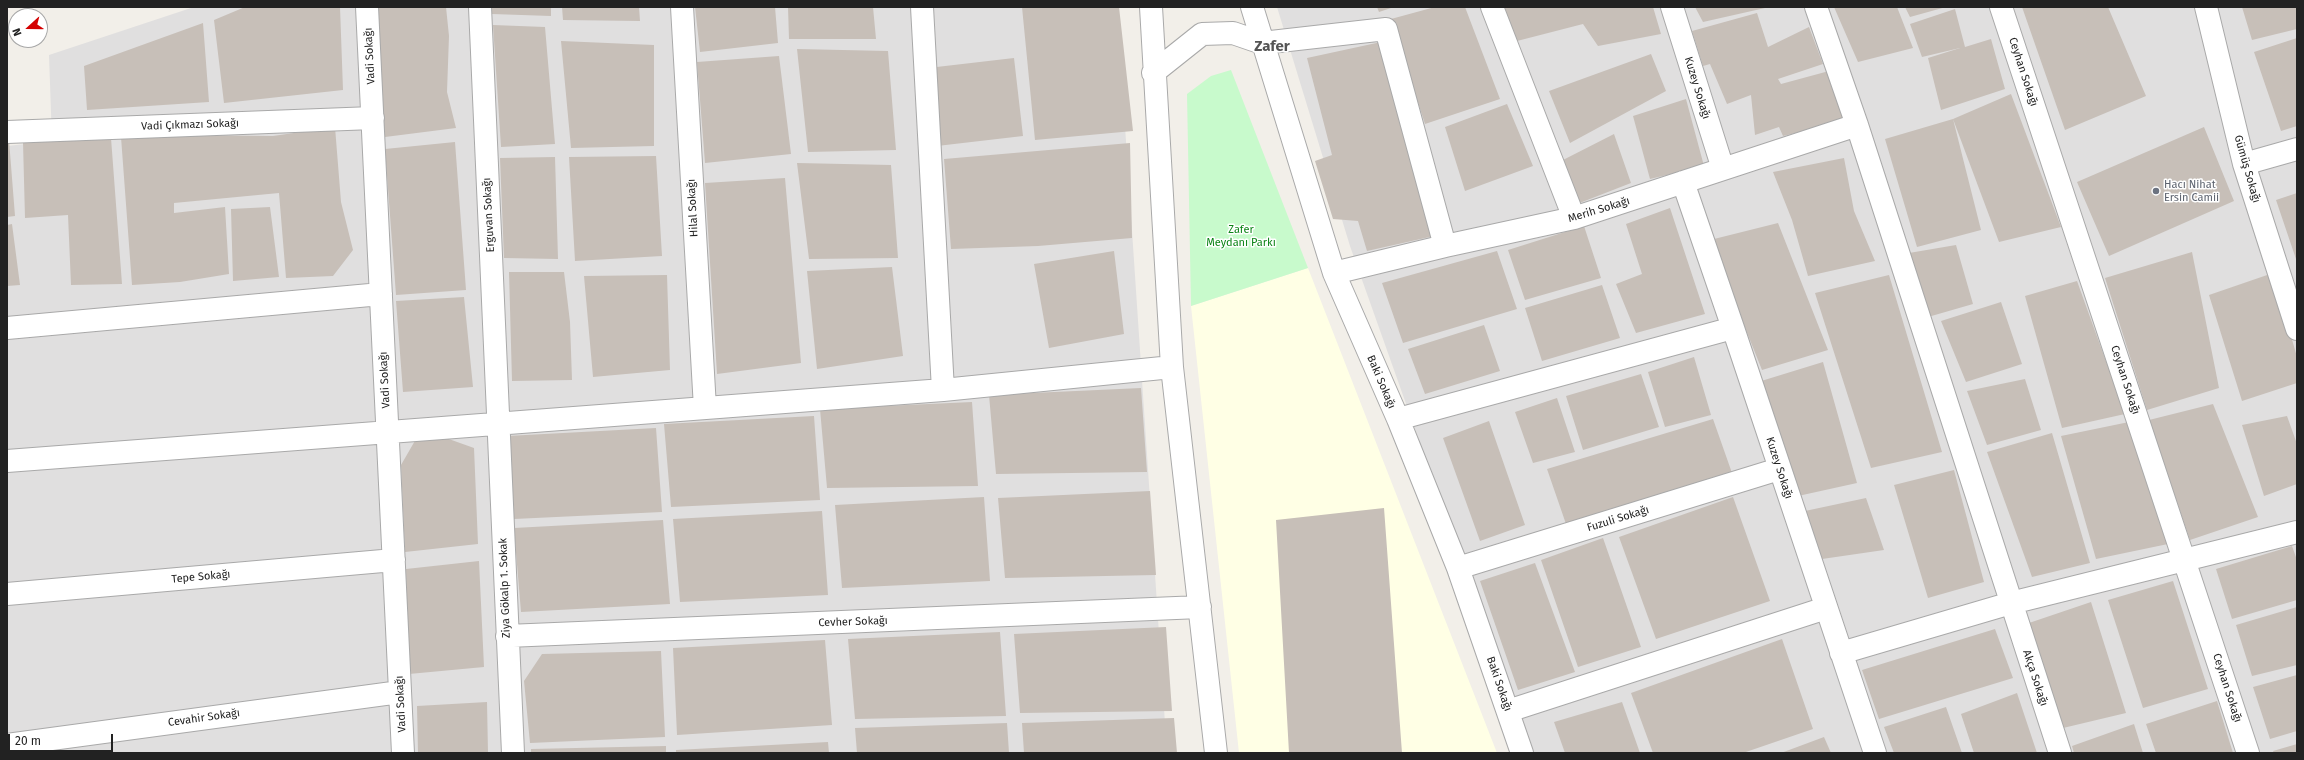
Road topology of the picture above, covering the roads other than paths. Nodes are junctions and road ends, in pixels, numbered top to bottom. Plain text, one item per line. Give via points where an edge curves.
1 (367, 7) edge
2 (480, 7) edge
3 (682, 7) edge
4 (922, 7) edge
5 (1151, 7) edge
6 (1252, 7) edge
7 (1492, 7) edge
8 (1672, 7) edge
9 (1816, 7) edge
10 (2001, 7) edge
11 (2206, 7) edge
12 (1262, 43) junction
13 (1153, 73) junction
14 (373, 118) junction
15 (1857, 125) junction
16 (7, 132) edge
17 (2297, 149) edge
18 (2244, 164) junction
19 (1723, 170) junction
20 (1683, 182) junction
21 (1574, 218) junction
22 (1444, 246) junction
23 (1334, 273) junction
24 (381, 294) junction
25 (7, 328) edge
26 (1733, 328) junction
27 (2297, 329) edge
28 (1172, 367) junction
29 (943, 390) junction
30 (705, 408) junction
31 (1398, 419) junction
32 (499, 424) junction
33 (388, 432) junction
34 (7, 461) edge
35 (1779, 469) junction
36 (2297, 532) edge
37 (2185, 559) junction
38 (394, 560) junction
39 (1458, 568) junction
40 (7, 594) edge
41 (2011, 602) junction
42 (1200, 607) junction
43 (1826, 608) junction
44 (507, 636) junction
45 (1841, 652) junction
46 (400, 692) junction
47 (1508, 710) junction
48 (7, 745) edge
49 (403, 753) edge
50 (513, 753) edge
51 (1216, 753) edge
52 (1522, 753) edge
53 (1875, 753) edge
54 (2060, 753) edge
55 (2248, 753) edge

1 - 14 street, Vadi Sokağı
2 - 32 street, Erguvan Sokağı
3 - 30 street, Hilal Sokağı
4 - 29 street
5 - 13 street
6 - 12 street, Baki Sokağı
7 - 21 street
8 - 19 street, Kuzey Sokağı
9 - 15 street, Akça Sokağı
10 - 37 street, Ceyhan Sokağı
11 - 18 street, Gümüş Sokağı
12 - 13 street via 1233,33 1202,34
12 - 22 street via 1386,29
12 - 23 street, Baki Sokağı
13 - 28 street
14 - 16 street, Vadi Çıkmazı Sokağı
14 - 24 street, Vadi Sokağı
15 - 19 street, Merih Sokağı
15 - 41 street, Akça Sokağı
17 - 18 street
18 - 27 street, Gümüş Sokağı
19 - 20 street, Merih Sokağı
20 - 21 street, Merih Sokağı
20 - 26 street, Kuzey Sokağı
21 - 22 street, Merih Sokağı
22 - 23 street, Merih Sokağı
23 - 31 street, Baki Sokağı
24 - 25 street
24 - 33 street, Vadi Sokağı
26 - 31 street
26 - 35 street, Kuzey Sokağı
28 - 29 street
28 - 42 street
29 - 30 street
30 - 32 street
31 - 39 street, Baki Sokağı
32 - 33 street
32 - 44 street, Ziya Gökalp 1. Sokak
33 - 34 street
33 - 38 street, Vadi Sokağı
35 - 39 street, Fuzuli Sokağı
35 - 43 street, Kuzey Sokağı
36 - 37 street
37 - 41 street
37 - 55 street, Ceyhan Sokağı
38 - 40 street, Tepe Sokağı
38 - 46 street, Vadi Sokağı
39 - 47 street, Baki Sokağı
41 - 45 street
41 - 54 street, Akça Sokağı
42 - 44 street, Cevher Sokağı
42 - 51 street
43 - 45 street, Kuzey Sokağı
43 - 47 street
44 - 50 street, Ziya Gökalp 1. Sokak
45 - 53 street, Kuzey Sokağı
46 - 48 street, Cevahir Sokağı
46 - 49 street, Vadi Sokağı
47 - 52 street, Baki Sokağı

